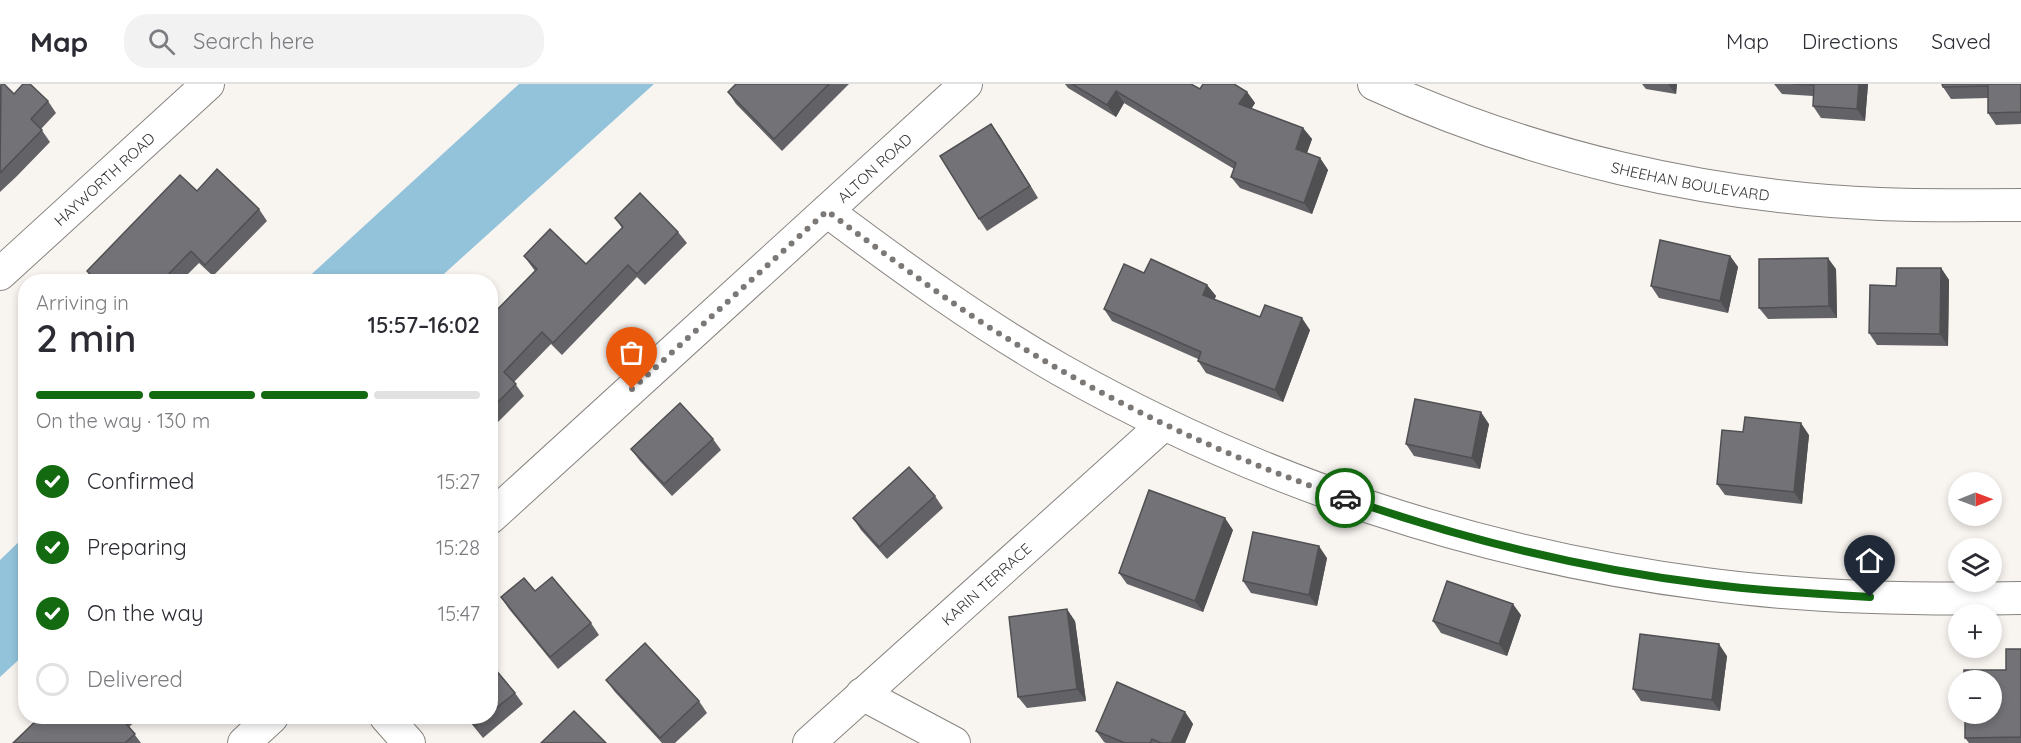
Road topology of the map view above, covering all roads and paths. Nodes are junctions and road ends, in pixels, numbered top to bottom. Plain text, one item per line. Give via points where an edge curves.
1 (208, 84) edge
2 (966, 84) edge
3 (1374, 84) edge
4 (2021, 204) edge
5 (827, 211) junction
6 (0, 273) edge
7 (1164, 424) junction
8 (498, 511) edge
9 (2021, 598) edge
10 (862, 694) junction
11 (264, 724) edge
12 (392, 724) edge
13 (244, 743) edge
14 (409, 743) edge
15 (809, 743) edge
16 (954, 743) edge

1 - 6 street, HAYWORTH ROAD
2 - 5 street, ALTON ROAD
3 - 4 street, SHEEHAN BOULEVARD via 1495,132 1589,160 1685,182 1879,204
5 - 7 street via 980,321 1061,370
5 - 8 street, ALTON ROAD
7 - 9 street via 1368,507 1499,544 1612,569 1799,594 1893,599
7 - 10 street, KARIN TERRACE
10 - 15 street, KARIN TERRACE
10 - 16 street
11 - 13 street
12 - 14 street

